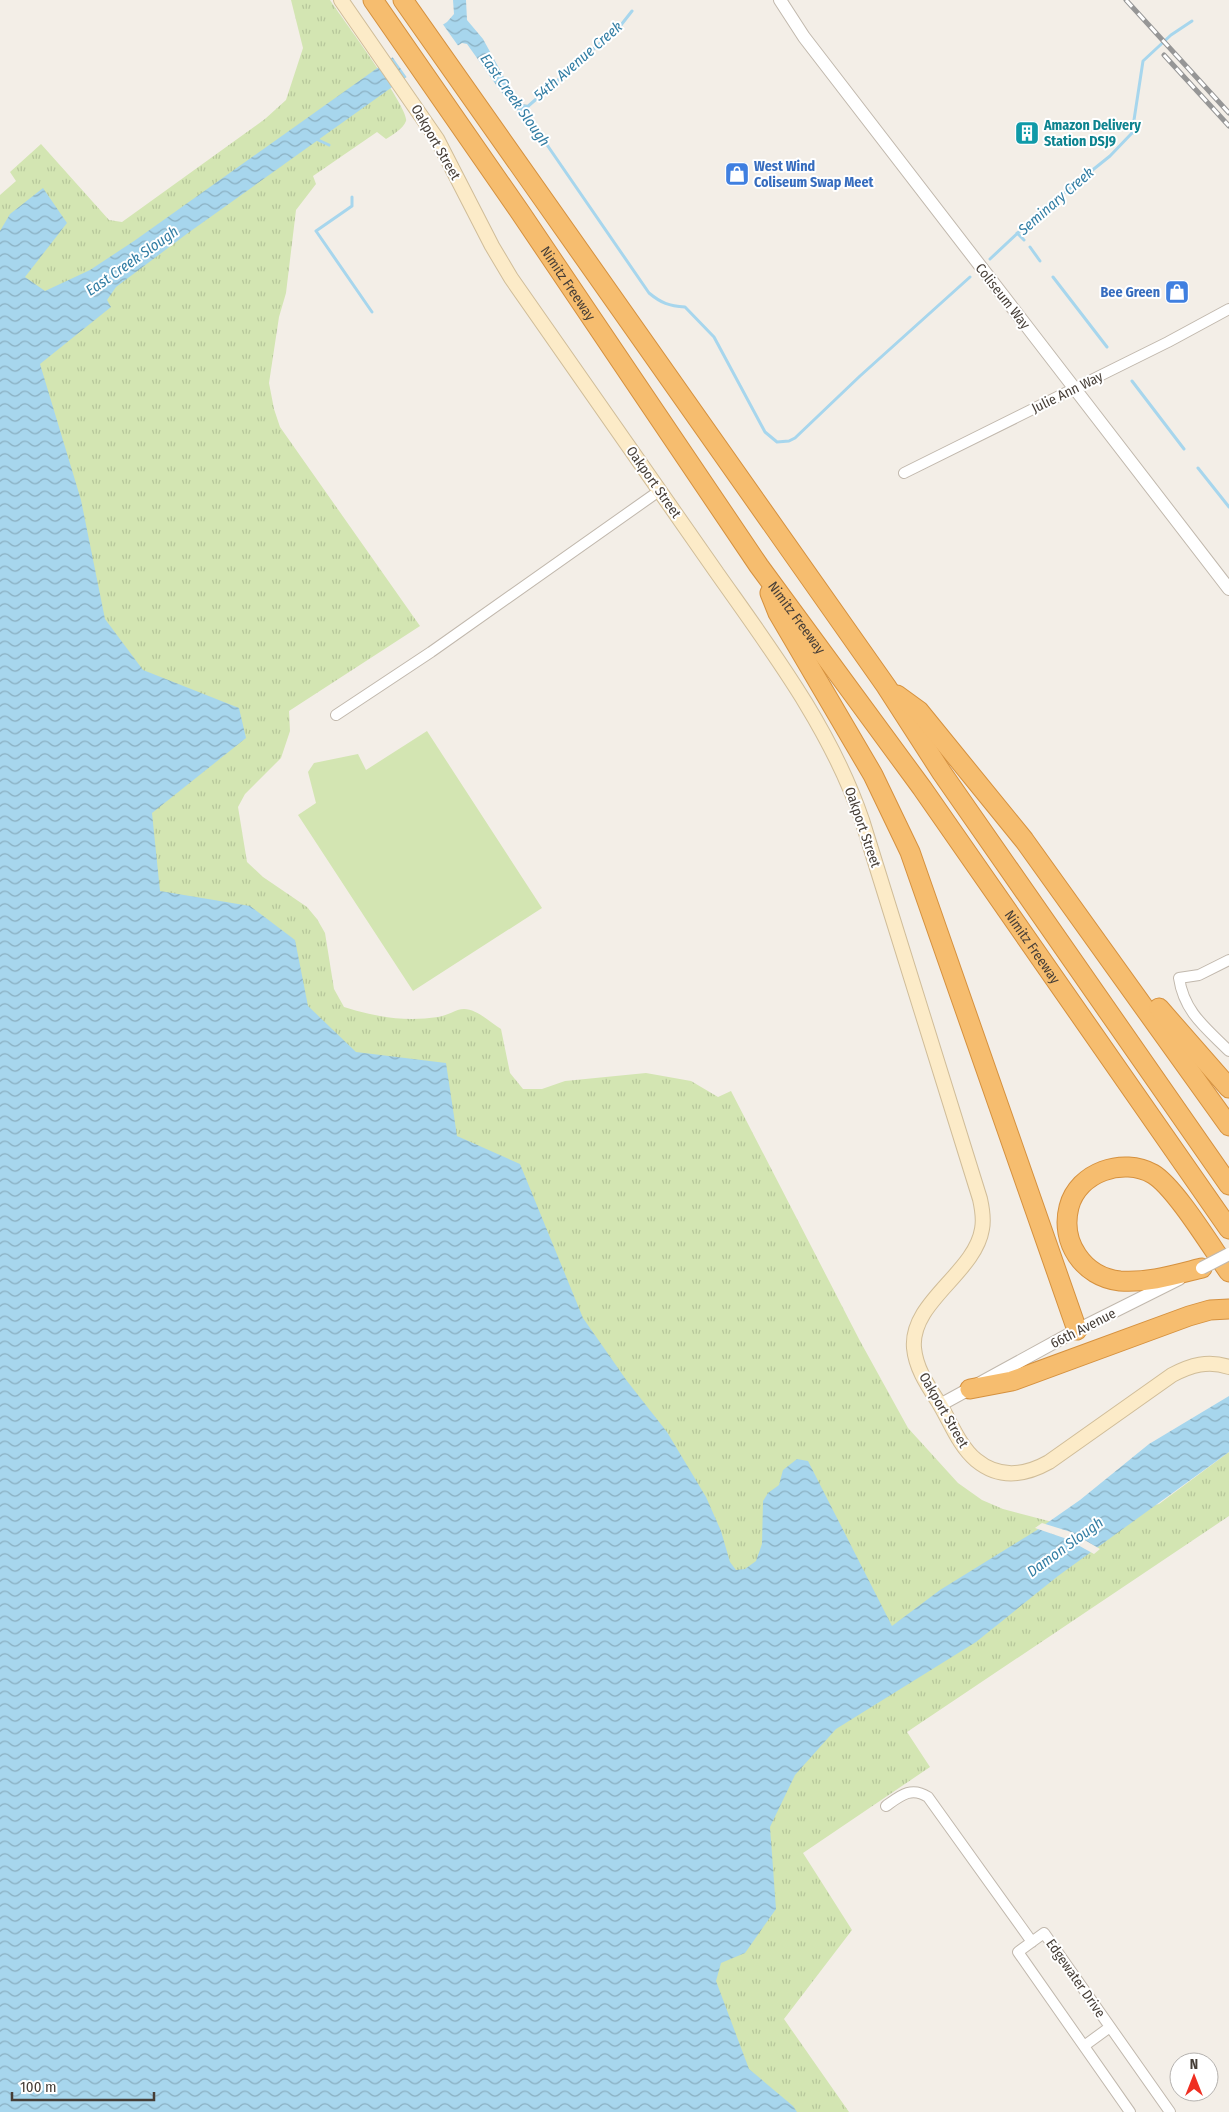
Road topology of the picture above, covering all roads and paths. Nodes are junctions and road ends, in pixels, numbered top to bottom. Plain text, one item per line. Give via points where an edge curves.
1 (341, 0) edge
2 (372, 0) edge
3 (403, 0) edge
4 (780, 0) edge
5 (1229, 309) edge
6 (1074, 389) junction
7 (904, 473) dead end
8 (659, 490) junction
9 (759, 566) junction
10 (1229, 588) edge
11 (886, 686) junction
12 (336, 715) dead end
13 (1229, 960) edge
14 (1116, 966) junction
15 (1229, 1051) edge
16 (1229, 1088) edge
17 (1229, 1126) edge
18 (1229, 1185) edge
19 (1229, 1228) edge
20 (1229, 1254) edge
21 (1202, 1268) junction
22 (1229, 1272) edge
23 (1229, 1309) edge
24 (1077, 1330) junction
25 (1229, 1367) edge
26 (970, 1389) junction
27 (940, 1405) junction
28 (886, 1806) dead end
29 (1032, 1942) junction
30 (1110, 2027) junction
31 (1084, 2046) junction
32 (1130, 2112) edge
33 (1170, 2112) edge

1 - 8 main road, Oakport Street via 436,139 512,278
2 - 9 highway, Nimitz Freeway
3 - 11 highway, Nimitz Freeway
4 - 6 street, Coliseum Way via 804,37
5 - 6 street, Julie Ann Way
6 - 7 street, Julie Ann Way
6 - 10 street, Coliseum Way
8 - 12 street via 431,652
8 - 27 main road, Oakport Street via 793,683 846,775 980,1198 982,1229 978,1244 930,1306 915,1334 917,1362 923,1379
9 - 19 highway, Nimitz Freeway via 922,788
9 - 24 highway via 778,613 873,775 910,852
11 - 14 highway via 919,711 1024,840
11 - 18 highway, Nimitz Freeway via 942,773
13 - 15 street via 1199,975 1179,978 1181,995 1187,1007
14 - 16 highway
14 - 17 highway
20 - 21 street, 66th Avenue, bridge
21 - 22 highway via 1151,1281 1100,1276 1087,1268 1070,1243 1069,1205 1081,1186 1095,1174 1113,1167 1132,1166 1152,1174 1168,1186
21 - 24 street, 66th Avenue
23 - 26 highway via 1189,1316 1012,1381
24 - 26 street, 66th Avenue
25 - 27 main road, Oakport Street via 1204,1363 1188,1366 1049,1462 1033,1471 1016,1475 985,1468 972,1457
26 - 27 street, 66th Avenue
28 - 29 street via 904,1793 913,1791 928,1797
29 - 30 street, Edgewater Drive via 1044,1933
29 - 31 street, Edgewater Drive via 1018,1952
30 - 31 street
30 - 33 street, Edgewater Drive
31 - 32 street, Edgewater Drive

